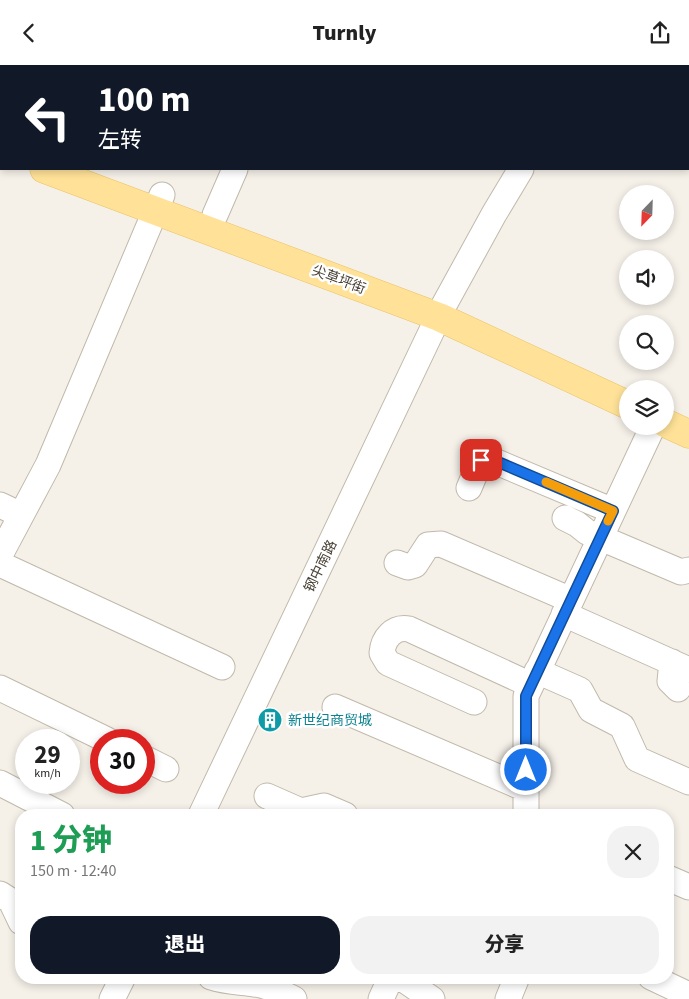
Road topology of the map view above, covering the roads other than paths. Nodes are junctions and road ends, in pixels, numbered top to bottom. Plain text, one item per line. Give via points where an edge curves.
1 (47, 170) edge
2 (94, 170) edge
3 (234, 170) edge
4 (520, 170) edge
5 (159, 203) junction
6 (215, 215) junction
7 (442, 311) junction
8 (619, 387) edge
9 (619, 400) edge
10 (674, 413) edge
11 (689, 420) edge
12 (674, 427) edge
13 (689, 434) edge
14 (649, 435) edge
15 (469, 488) dead end
16 (10, 510) edge
17 (613, 511) junction
18 (565, 519) dead end
19 (600, 538) junction
20 (0, 555) edge
21 (397, 563) dead end
22 (0, 564) edge
23 (689, 570) edge
24 (567, 607) junction
25 (222, 667) dead end
26 (680, 674) edge
27 (534, 678) junction
28 (0, 687) edge
29 (474, 702) dead end
30 (335, 707) dead end
31 (90, 732) edge
32 (155, 764) edge
33 (166, 769) dead end
34 (689, 782) edge
35 (0, 783) edge
36 (526, 789) junction
37 (267, 795) dead end
38 (50, 809) edge
39 (204, 809) edge
40 (297, 809) edge
41 (310, 809) edge
42 (331, 809) edge
43 (526, 809) edge
44 (674, 881) edge
45 (689, 887) edge
46 (0, 895) edge
47 (15, 909) edge
48 (120, 984) edge
49 (251, 984) edge
50 (388, 984) edge
51 (410, 984) edge
52 (514, 984) edge
53 (666, 984) edge
54 (689, 995) edge
55 (112, 999) edge
56 (294, 999) edge
57 (381, 999) edge
58 (432, 999) edge
59 (508, 999) edge

1 - 5 main road, 尖草坪街
2 - 5 main road, 尖草坪街
3 - 6 street
4 - 7 street, 钢中南路
5 - 6 main road, 尖草坪街
5 - 7 main road, 尖草坪街
5 - 16 street via 48,465
6 - 7 main road, 尖草坪街
7 - 8 main road, 尖草坪街
7 - 9 main road, 尖草坪街
7 - 39 street, 钢中南路
10 - 11 main road
12 - 13 main road
14 - 17 street
15 - 17 street via 480,463 487,458
16 - 20 street
17 - 19 street
18 - 19 street
19 - 23 street via 681,572
19 - 24 street
21 - 24 street via 408,567 415,565 428,545 441,543
22 - 25 street
24 - 26 street
24 - 27 street
27 - 29 street via 409,629 397,629 389,635 382,653 388,663
27 - 34 street via 580,689 590,711 622,727 637,759
27 - 36 street via 526,696
28 - 31 street
30 - 36 street
32 - 33 street
35 - 38 street
36 - 43 street
37 - 40 street
41 - 42 street via 324,806
44 - 45 street
46 - 47 street via 11,901
48 - 55 street
49 - 56 street via 262,985
50 - 57 street
51 - 58 street
52 - 59 street
53 - 54 street

